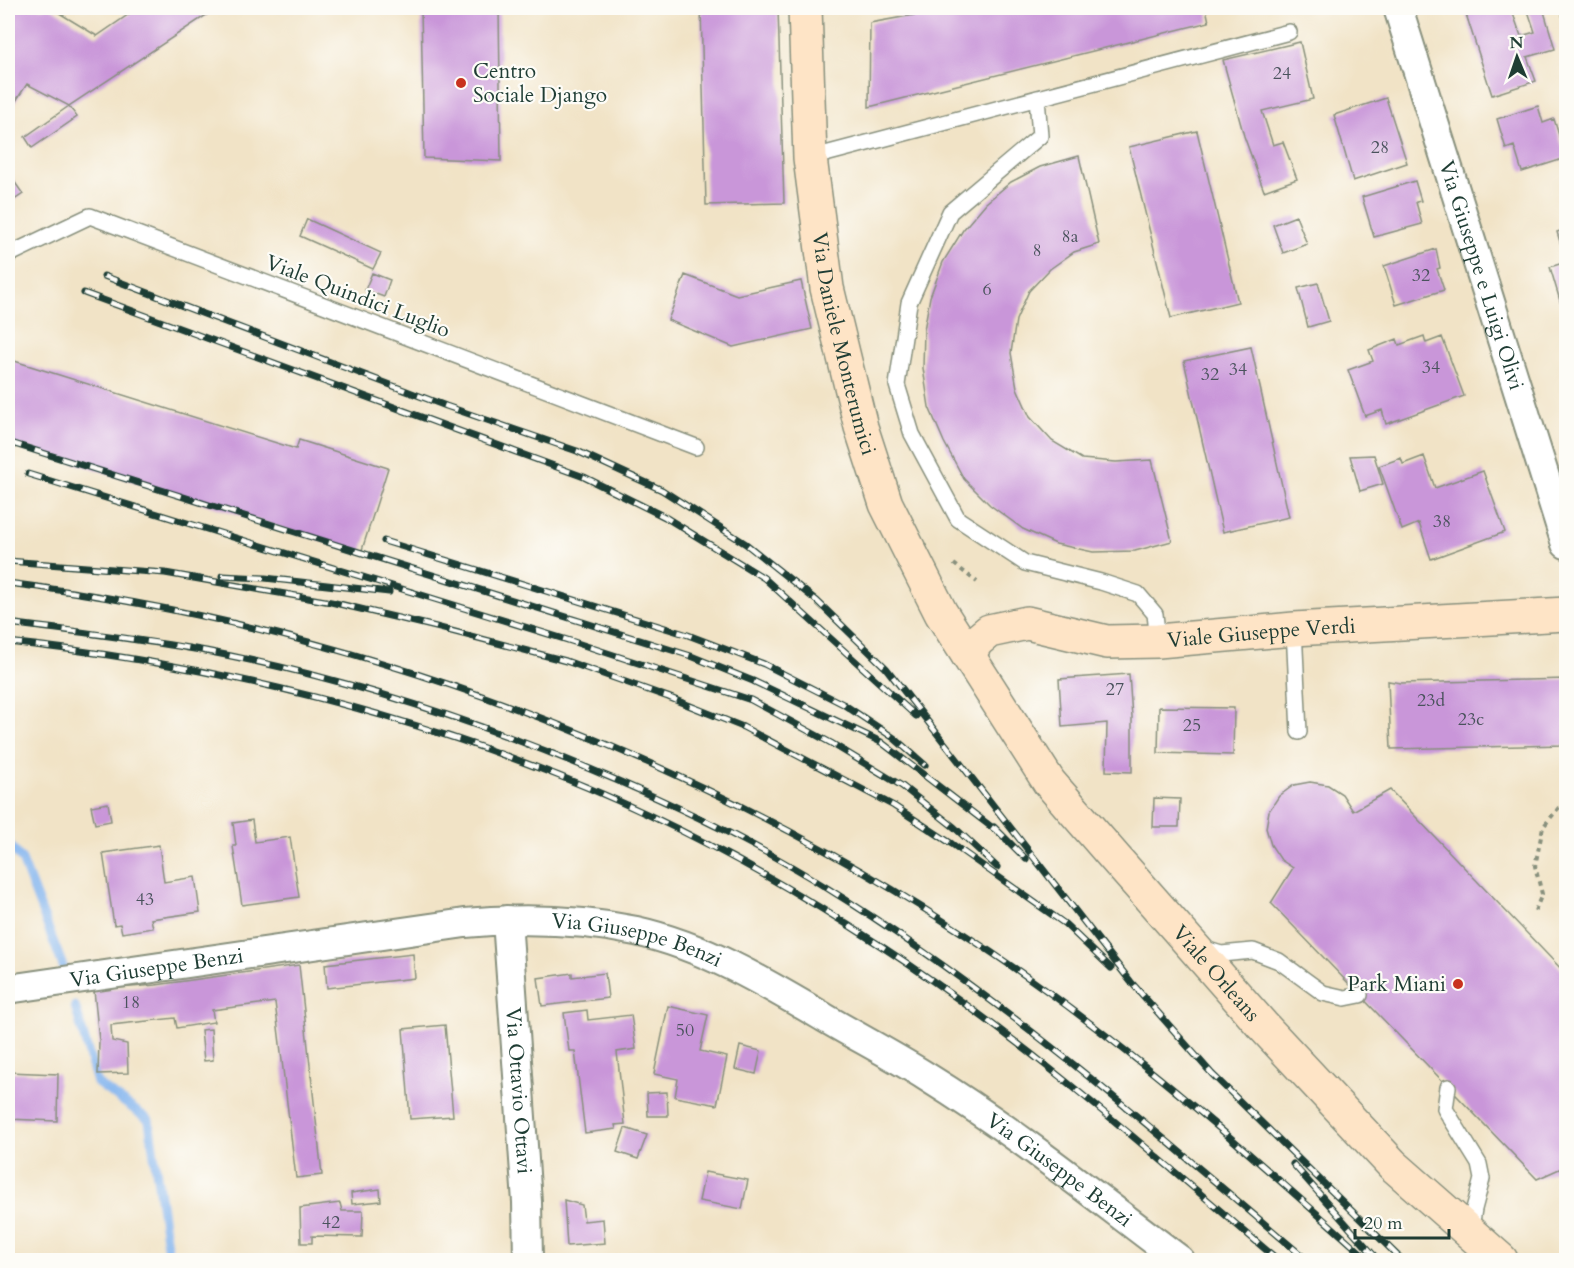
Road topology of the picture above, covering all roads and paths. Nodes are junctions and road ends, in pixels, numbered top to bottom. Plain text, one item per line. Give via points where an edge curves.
1 (805, 8) edge
2 (1398, 8) edge
3 (1288, 32) dead end
4 (1037, 98) junction
5 (810, 158) junction
6 (8, 255) edge
7 (696, 447) dead end
8 (1566, 544) edge
9 (1566, 614) edge
10 (1294, 629) junction
11 (1158, 641) junction
12 (968, 655) junction
13 (1299, 732) dead end
14 (1566, 799) edge
15 (1535, 911) dead end
16 (507, 920) junction
17 (1191, 945) junction
18 (8, 989) edge
19 (1360, 995) dead end
20 (1448, 1087) dead end
21 (1470, 1234) junction
22 (528, 1260) edge
23 (1180, 1260) edge
24 (1501, 1260) edge

1 - 5 street, Via Daniele Monterumici
2 - 8 street, Via Giuseppe e Luigi Olivi
3 - 4 lane
4 - 5 lane
4 - 11 lane via 1040,136 950,212 909,303 897,385 912,434 958,519 1025,563 1138,594 1155,614
5 - 12 street, Via Daniele Monterumici via 827,288 865,438 886,504 941,613
6 - 7 lane, Viale Quindici Luglio via 90,216
9 - 10 street, Viale Giuseppe Verdi
10 - 11 street, Viale Giuseppe Verdi
10 - 13 lane
11 - 12 street, Viale Giuseppe Verdi via 1107,642 1027,623 989,631
12 - 17 street, Viale Orleans via 1049,782
14 - 15 path via 1543,827 1535,866 1542,894
16 - 18 street, Via Giuseppe Benzi
16 - 22 street, Via Ottavio Ottavi
16 - 23 street, Via Giuseppe Benzi via 562,920 639,932 734,968 927,1077 1019,1139
17 - 19 lane via 1221,954 1252,951 1279,961 1323,993 1345,998
17 - 21 street, Viale Orleans via 1393,1166
20 - 21 lane via 1445,1109 1479,1164 1482,1179
21 - 24 street, Viale Orleans

